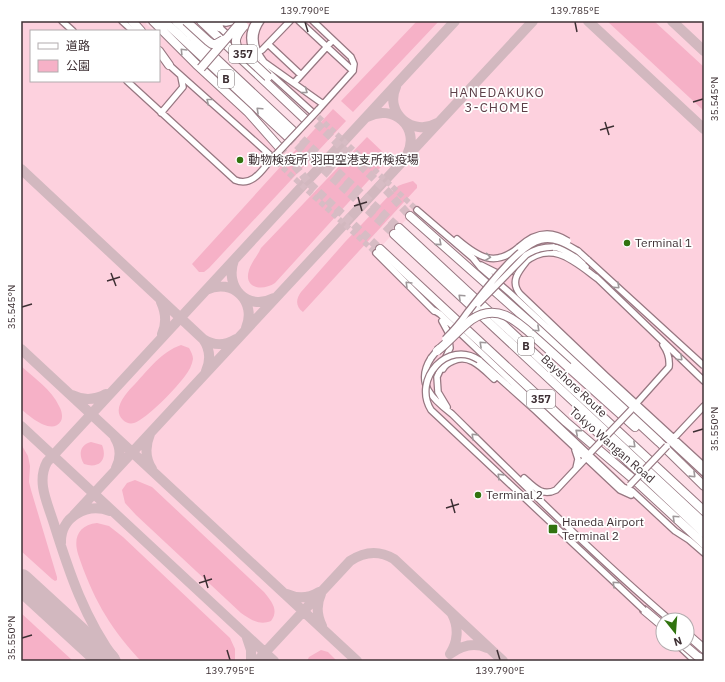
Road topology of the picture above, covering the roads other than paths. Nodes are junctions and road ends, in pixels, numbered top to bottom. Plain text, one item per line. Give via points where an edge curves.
1 (62, 21) edge
2 (122, 21) edge
3 (132, 21) edge
4 (153, 21) edge
5 (164, 21) edge
6 (176, 21) edge
7 (186, 21) edge
8 (201, 21) edge
9 (212, 21) edge
10 (235, 21) edge
11 (256, 21) edge
12 (261, 21) edge
13 (290, 21) edge
14 (299, 21) edge
15 (313, 21) edge
16 (244, 23) edge
17 (218, 24) edge
18 (72, 30) edge
19 (132, 30) edge
20 (140, 30) edge
21 (231, 33) junction
22 (333, 40) junction
23 (268, 44) junction
24 (327, 47) junction
25 (262, 50) dead end
26 (160, 52) edge
27 (160, 56) edge
28 (169, 65) junction
29 (264, 67) junction
30 (201, 68) junction
31 (353, 71) junction
32 (180, 75) junction
33 (301, 75) junction
34 (128, 82) edge
35 (294, 83) junction
36 (194, 88) junction
37 (323, 104) junction
38 (162, 113) junction
39 (310, 114) junction
40 (279, 146) tunnel mouth
41 (270, 155) tunnel mouth
42 (410, 216) tunnel mouth
43 (378, 251) joint
44 (578, 251) junction
45 (472, 258) junction
46 (526, 262) junction
47 (598, 280) junction
48 (432, 309) junction
49 (467, 314) junction
50 (656, 335) junction
51 (510, 342) junction
52 (437, 351) junction
53 (704, 366) edge
54 (704, 380) edge
55 (437, 382) junction
56 (508, 387) junction
57 (626, 394) junction
58 (646, 394) junction
59 (704, 406) edge
60 (634, 407) junction
61 (452, 414) junction
62 (685, 426) junction
63 (671, 442) junction
64 (572, 446) junction
65 (686, 450) junction
66 (589, 455) junction
67 (677, 460) junction
68 (653, 464) junction
69 (505, 465) junction
70 (704, 466) edge
71 (575, 470) junction
72 (704, 473) edge
73 (704, 486) edge
74 (628, 487) junction
75 (704, 504) edge
76 (704, 511) edge
77 (704, 523) edge
78 (704, 533) edge
79 (704, 544) edge
80 (704, 553) edge
81 (704, 558) edge
82 (646, 599) junction
83 (644, 610) junction
84 (658, 612) edge
85 (661, 612) edge
86 (655, 619) edge
87 (655, 622) edge
88 (695, 638) edge
89 (695, 641) edge
90 (704, 643) edge
91 (704, 648) edge
92 (685, 652) edge
93 (692, 652) edge
94 (695, 652) edge
95 (695, 661) edge
96 (703, 661) edge

1 - 18 street
2 - 19 street
3 - 20 highway
30 -> 4 highway
6 -> 5 highway, B via 291,134
7 - 21 highway, bridge via 212,44 220,42
8 - 39 highway
9 - 17 highway
10 - 17 street
11 - 29 street via 250,33 250,42 253,52
12 - 35 street via 255,34 257,51 264,62
13 - 23 street
14 - 24 street
15 - 22 street
16 - 21 highway, 357, bridge
16 - 30 highway, 357, bridge
16 - 39 highway, 357, bridge via 235,38 236,46
17 - 29 street
21 - 30 highway, 357, bridge
22 - 24 street
22 - 31 street via 353,60
23 - 25 street
23 - 33 street
24 - 31 street
24 - 33 street
26 - 28 highway
27 - 28 street
28 - 32 street
29 - 39 street
30 - 40 highway via 248,112
31 - 37 street
32 - 36 street
32 - 38 street via 183,87
33 - 35 street
34 - 38 street
35 -> 37 street
36 - 38 street via 185,89
41 -> 36 street
37 - 39 street
38 - 39 street, bridge via 238,182 253,179
42 -> 67 highway via 533,325
48 -> 43 street
79 -> 43 highway, Tokyo Wangan Road / 357
45 -> 44 street, bridge via 419,211 471,252 482,257 500,258 510,254 531,237 547,234 564,238
44 - 49 street, bridge via 554,240 540,240 530,244 498,275
44 -> 53 street, bridge
45 - 46 street via 496,273 514,270
45 - 60 street
46 - 47 street via 549,252 556,253 570,259
46 - 57 street via 516,276 518,292
47 - 49 street, bridge via 576,257 563,249 535,249
47 - 50 street
48 - 55 street via 447,328 450,345 438,373
48 - 66 street
49 - 52 street, bridge
50 -> 54 street
50 - 58 street via 669,354 669,367
51 -> 68 highway, Bayshore Route / B via 397,231
51 - 77 highway, Bayshore Route / B
51 - 78 highway via 529,366
52 - 61 street, bridge via 426,368 426,386 438,403
52 - 67 highway, bridge via 471,320 483,314 496,313 506,316 517,321 656,446
55 - 56 street via 445,366 455,360 468,359
55 - 61 street via 440,398
56 - 64 street
83 -> 56 street, bridge via 431,410 425,389 434,368 453,355 469,355 479,360
57 - 58 street
57 - 60 street
58 - 60 street
59 - 62 street
60 - 63 street
60 - 66 street, bridge
69 -> 61 street
62 - 63 street
62 - 65 street via 682,436
63 - 65 street
63 - 72 street
63 - 74 street, bridge
64 - 66 street
64 - 71 street via 578,459
65 - 70 street
66 - 71 street
66 - 74 street
66 - 81 street via 620,490 631,495
67 -> 73 highway
68 - 75 highway via 664,469
68 - 76 highway, Bayshore Route / B
69 - 71 street via 538,491 546,493 556,490
69 - 82 street via 562,522
74 - 80 street
82 - 84 street
82 - 85 street
83 - 86 highway
83 - 87 street
88 - 90 street
89 - 91 highway
92 - 95 street
93 - 96 highway, bridge
94 - 96 street

